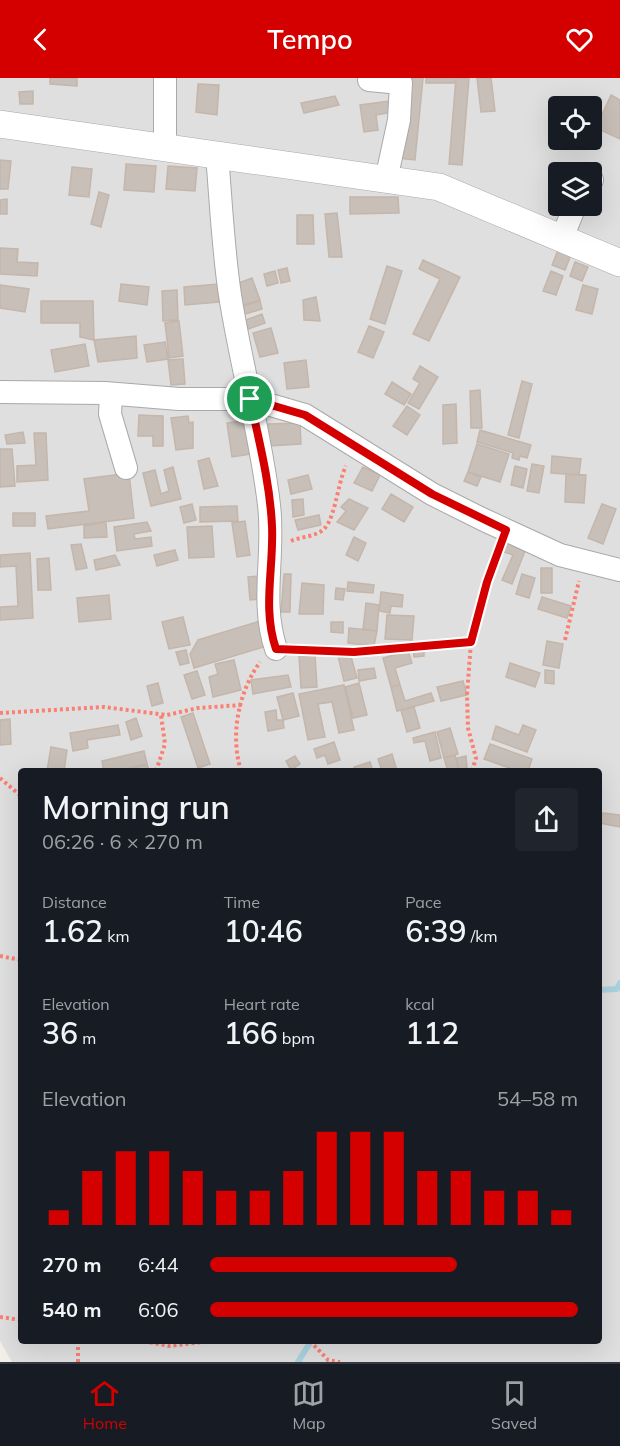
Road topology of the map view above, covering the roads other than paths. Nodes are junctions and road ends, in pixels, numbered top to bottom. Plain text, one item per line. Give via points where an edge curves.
1 (165, 78) edge
2 (370, 78) edge
3 (0, 124) edge
4 (165, 146) junction
5 (217, 155) junction
6 (386, 180) junction
7 (571, 216) edge
8 (562, 238) junction
9 (620, 263) edge
10 (0, 392) edge
11 (111, 394) junction
12 (250, 399) junction
13 (126, 468) dead end
14 (620, 570) edge
15 (276, 649) road end

1 - 4 street
2 - 6 street via 401,83 399,120
3 - 4 street
4 - 5 street
5 - 6 street
5 - 12 street via 230,294
6 - 8 street via 439,187
7 - 8 street
8 - 9 street
10 - 11 street
11 - 12 street
11 - 13 street via 110,414
12 - 14 street via 305,415 432,494 560,555
12 - 15 street via 265,468 272,550 267,598 269,629

